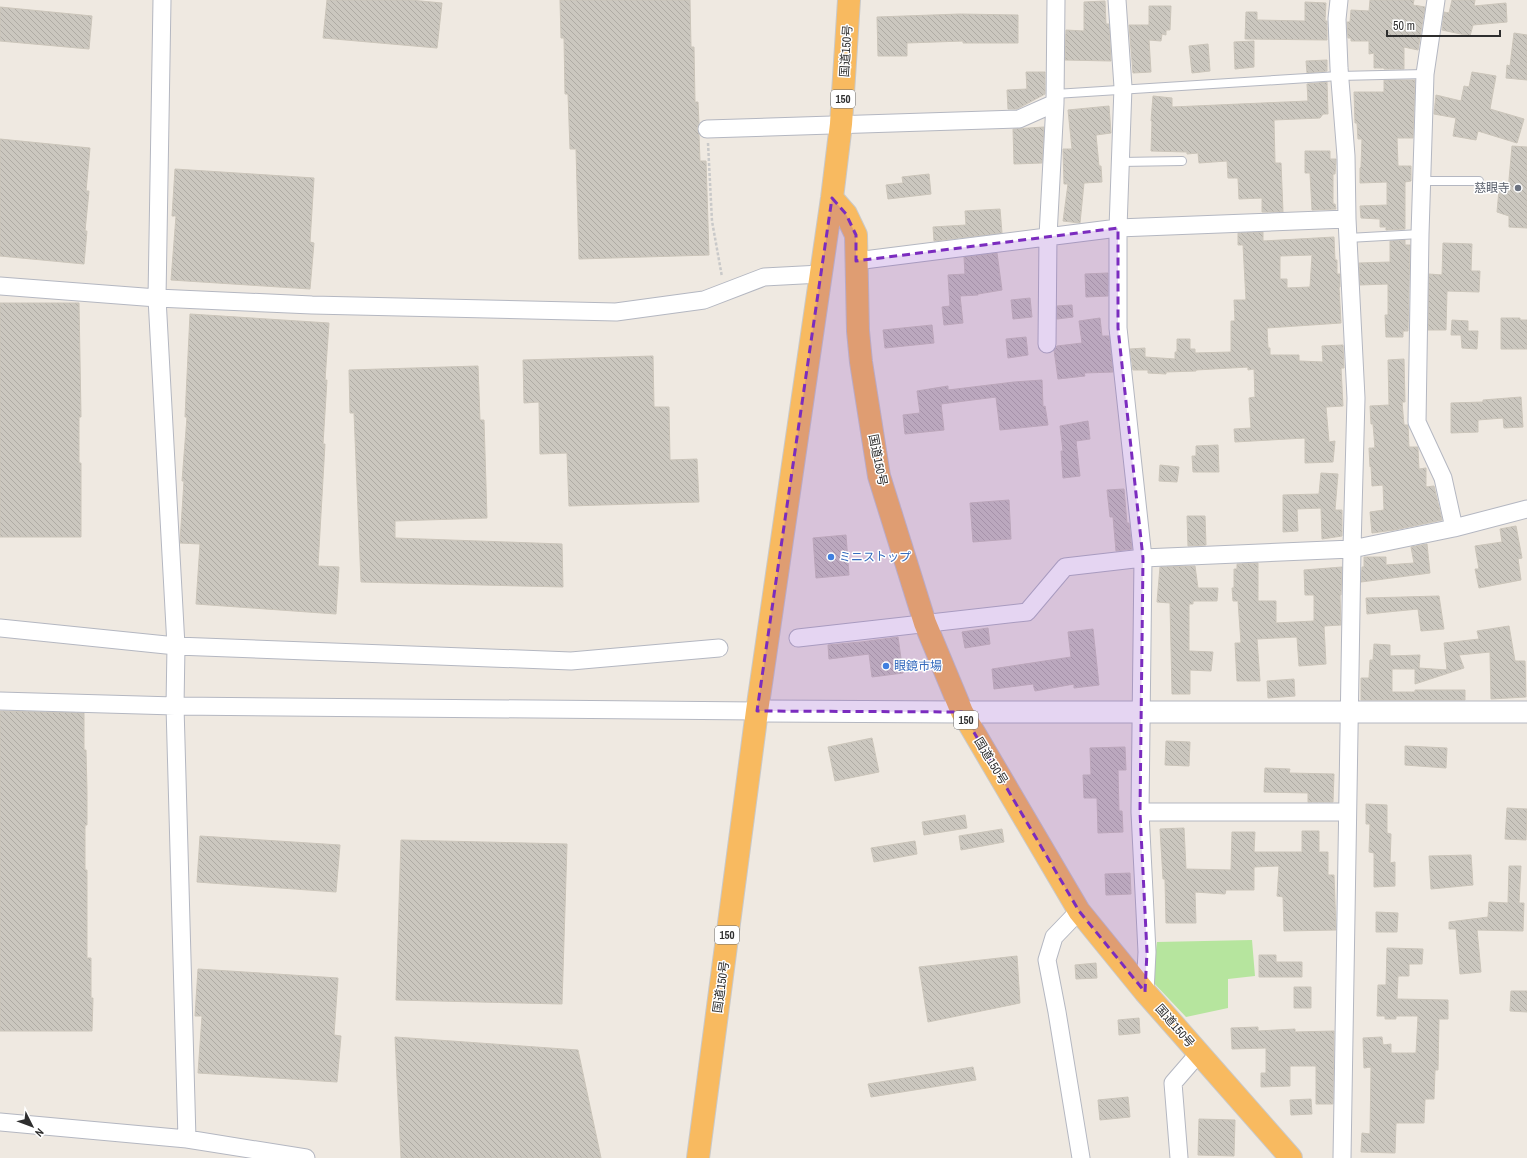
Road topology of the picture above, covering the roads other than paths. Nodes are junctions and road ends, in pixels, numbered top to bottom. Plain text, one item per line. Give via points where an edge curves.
1 (162, 0) edge
2 (849, 0) edge
3 (1056, 0) edge
4 (1116, 0) edge
5 (1339, 0) edge
6 (1436, 0) edge
7 (1425, 74) junction
8 (1340, 76) junction
9 (1123, 89) junction
10 (1055, 99) junction
11 (841, 124) junction
12 (707, 129) road end
13 (1182, 161) dead end
14 (1120, 162) junction
15 (1422, 181) junction
16 (1479, 181) dead end
17 (832, 198) junction
18 (1347, 219) junction
19 (1118, 228) junction
20 (1420, 234) junction
21 (1048, 236) junction
22 (1348, 238) junction
23 (856, 261) junction
24 (821, 274) junction
25 (0, 286) edge
26 (157, 298) junction
27 (1047, 344) dead end
28 (1527, 514) edge
29 (1454, 528) junction
30 (1352, 549) junction
31 (1143, 558) junction
32 (925, 623) junction
33 (0, 628) edge
34 (798, 638) dead end
35 (176, 646) junction
36 (719, 648) dead end
37 (0, 701) edge
38 (175, 706) junction
39 (757, 711) junction
40 (962, 712) junction
41 (1142, 712) junction
42 (1349, 712) junction
43 (1527, 712) edge
44 (1140, 812) junction
45 (1348, 812) junction
46 (1079, 911) junction
47 (1145, 992) junction
48 (1199, 1053) junction
49 (0, 1122) edge
50 (187, 1140) junction
51 (306, 1158) edge
52 (698, 1158) edge
53 (1081, 1158) edge
54 (1179, 1158) edge
55 (1291, 1158) edge
56 (1342, 1158) edge

1 - 26 street
2 - 11 highway, 国道150号 / 150
3 - 10 street
4 - 9 street
5 - 8 street via 1337,19
6 - 7 street
7 - 8 lane
7 - 15 street
8 - 9 lane
8 - 18 street via 1346,156
9 - 10 lane
9 - 14 street
10 - 11 street via 1019,119
10 - 21 street
11 - 12 street
11 - 17 highway, 国道150号 / 150
13 - 14 lane
14 - 19 street
15 - 16 lane
15 - 20 street
17 - 23 highway, 国道150号 / 150 via 846,214 856,235
17 - 24 highway, 国道150号 / 150
18 - 19 street
18 - 22 street
19 - 21 street
19 - 31 street via 1118,328
20 - 22 lane
20 - 29 street via 1417,422 1443,478
21 - 23 street
21 - 27 street
22 - 30 street via 1356,398
23 - 32 highway, 国道150号 / 150 via 858,339 879,476
24 - 26 street via 764,277 704,300 616,312 312,305
24 - 39 highway, 国道150号 / 150
25 - 26 street
26 - 35 street
28 - 29 street
29 - 30 street
30 - 31 street
30 - 42 street
31 - 32 street via 1064,567 1027,612
31 - 41 street
32 - 34 street
32 - 40 highway, 国道150号 / 150
33 - 35 street
35 - 36 street via 571,661
35 - 38 street
37 - 38 street
38 - 39 street
38 - 50 street
39 - 40 street
39 - 52 highway, 国道150号 / 150
40 - 41 street
40 - 46 highway, 国道150号 / 150
41 - 42 street
41 - 44 street
42 - 43 street
42 - 45 street
44 - 45 street
44 - 47 street via 1147,952
45 - 56 street
46 - 47 highway, 国道150号 / 150
46 - 53 street via 1054,938 1047,960
47 - 48 highway, 国道150号 / 150
48 - 54 street via 1173,1083
48 - 55 highway, 国道150号 / 150
49 - 50 street
50 - 51 street

